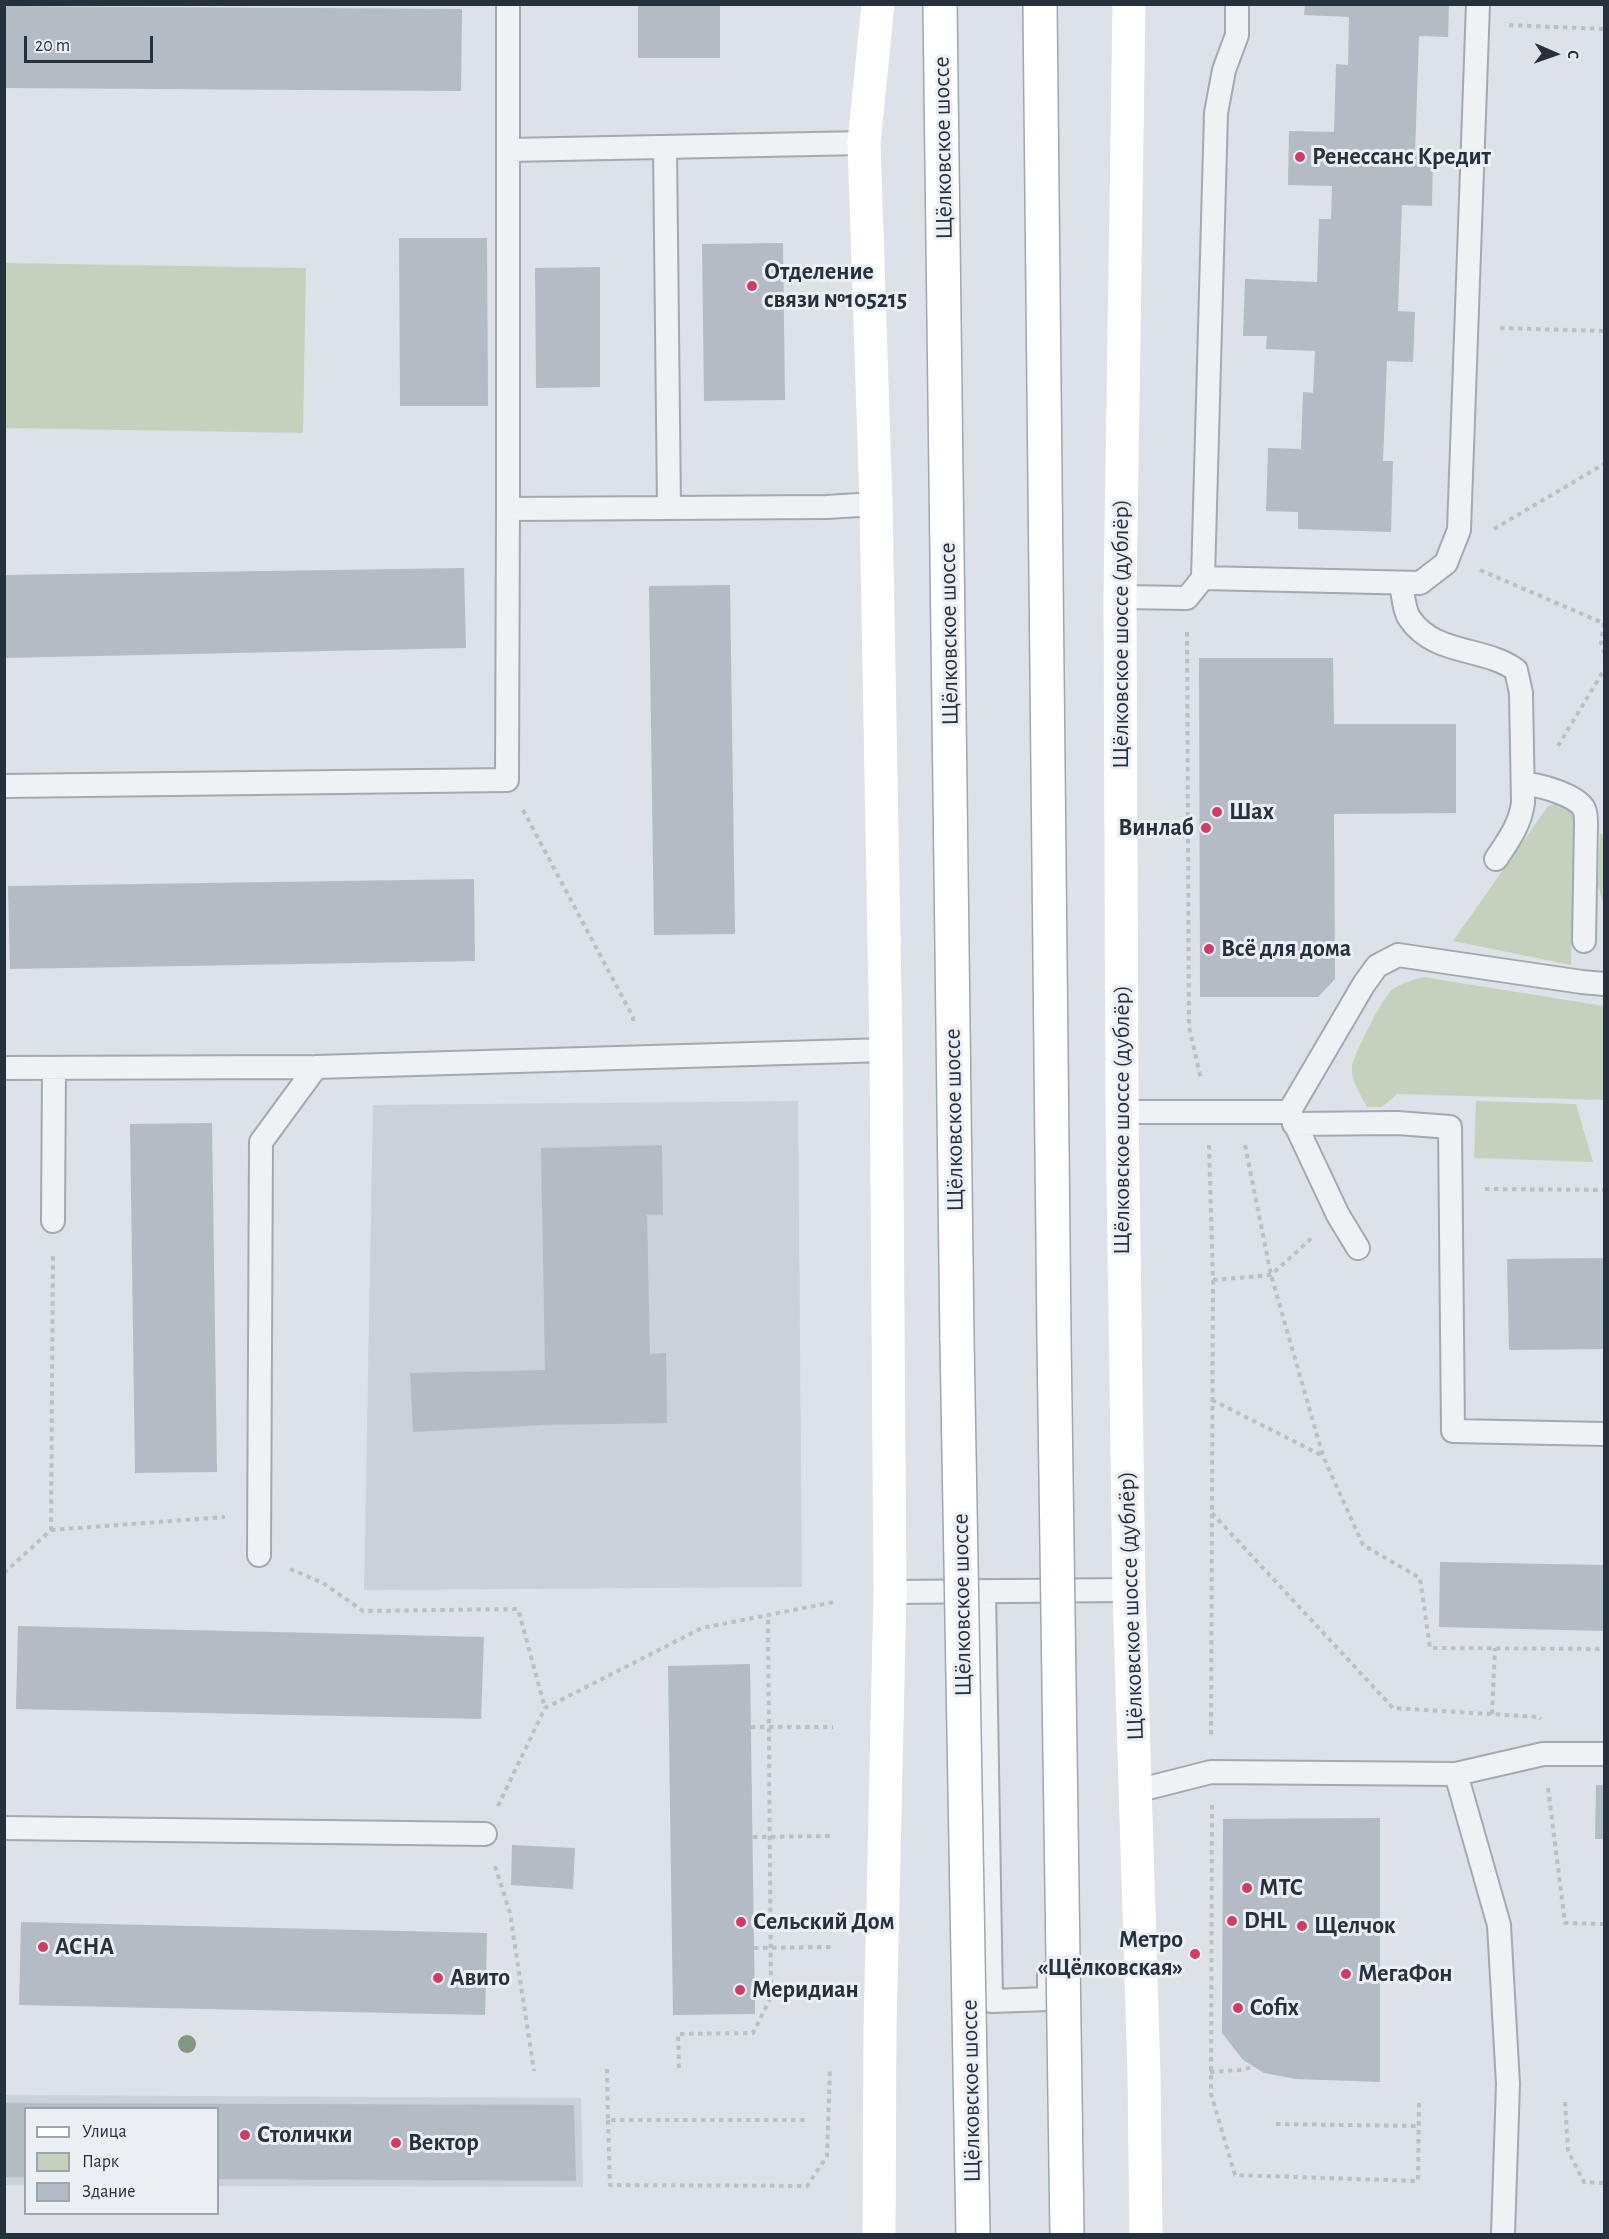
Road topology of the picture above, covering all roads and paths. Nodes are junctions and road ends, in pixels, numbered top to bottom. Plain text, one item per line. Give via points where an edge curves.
1 (508, 4) edge
2 (878, 4) edge
3 (940, 4) edge
4 (1040, 4) edge
5 (1129, 4) edge
6 (1237, 4) edge
7 (1478, 14) edge
8 (1605, 29) edge
9 (864, 143) junction
10 (665, 147) junction
11 (509, 150) junction
12 (1466, 326) junction
13 (1605, 331) edge
14 (1605, 464) edge
15 (876, 504) junction
16 (669, 508) junction
17 (508, 509) junction
18 (1459, 530) junction
19 (1449, 557) junction
20 (1203, 578) junction
21 (1401, 583) junction
22 (1120, 597) junction
23 (1187, 598) junction
24 (1604, 623) edge
25 (1605, 653) edge
26 (1605, 670) edge
27 (507, 780) junction
28 (1529, 784) junction
29 (4, 786) edge
30 (1496, 859) dead end
31 (1584, 941) dead end
32 (1605, 984) edge
33 (886, 1050) junction
34 (635, 1057) junction
35 (316, 1067) junction
36 (4, 1068) edge
37 (54, 1069) junction
38 (1122, 1112) junction
39 (1238, 1112) junction
40 (1209, 1113) junction
41 (1292, 1118) junction
42 (1451, 1188) junction
43 (1605, 1190) edge
44 (1338, 1215) junction
45 (53, 1221) joint
46 (1358, 1248) dead end
47 (1271, 1275) junction
48 (1213, 1280) junction
49 (1212, 1400) junction
50 (1605, 1434) edge
51 (1323, 1456) junction
52 (1212, 1513) junction
53 (258, 1514) junction
54 (51, 1530) junction
55 (258, 1555) joint
56 (4, 1573) edge
57 (1129, 1590) junction
58 (984, 1591) junction
59 (1043, 1591) junction
60 (890, 1592) junction
61 (834, 1602) dead end
62 (768, 1615) junction
63 (1495, 1648) junction
64 (1605, 1649) edge
65 (545, 1708) junction
66 (1492, 1714) junction
67 (751, 1727) dead end
68 (769, 1727) junction
69 (833, 1727) dead end
70 (1551, 1754) junction
71 (1605, 1754) edge
72 (1211, 1772) junction
73 (1456, 1774) junction
74 (1136, 1791) junction
75 (4, 1828) edge
76 (485, 1834) junction
77 (832, 1836) dead end
78 (753, 1837) dead end
79 (770, 1837) junction
80 (1605, 1924) edge
81 (831, 1947) dead end
82 (754, 1948) dead end
83 (771, 1948) junction
84 (1253, 2067) dead end
85 (679, 2068) dead end
86 (831, 2068) dead end
87 (607, 2069) dead end
88 (534, 2071) dead end
89 (1210, 2072) junction
90 (1419, 2100) dead end
91 (1565, 2102) dead end
92 (608, 2120) junction
93 (808, 2120) dead end
94 (1276, 2124) dead end
95 (1418, 2126) junction
96 (1605, 2183) edge
97 (879, 2235) edge
98 (973, 2235) edge
99 (1067, 2235) edge
100 (1146, 2235) edge
101 (1503, 2235) edge

1 - 11 lane
2 - 9 main road
3 - 98 main road, Щёлковское шоссе, bridge
4 - 99 main road, bridge
5 - 22 main road, Щёлковское шоссе (дублёр)
6 - 20 lane via 1237,35 1224,70 1216,113
7 - 8 path
7 - 12 lane
9 - 10 lane
9 - 15 main road
10 - 11 lane
10 - 16 lane
11 - 17 lane
12 - 13 path
12 - 18 lane
14 - 18 path via 1486,534
15 - 16 lane
15 - 33 main road
16 - 17 lane
17 - 27 lane
18 - 19 lane
19 - 21 lane via 1420,583
19 - 24 path
20 - 21 lane
20 - 23 lane
21 - 28 lane via 1409,618 1426,635 1463,651 1504,661 1516,670
22 - 23 lane
22 - 38 main road, Щёлковское шоссе (дублёр)
23 - 40 path via 1189,1027
24 - 25 path via 1601,643
26 - 28 path
27 - 29 lane
27 - 34 path via 633,1017
28 - 30 lane via 1517,827
28 - 31 lane via 1574,799 1584,809
32 - 41 lane via 1398,955 1377,966 1371,975
33 - 34 lane
33 - 60 main road
34 - 35 lane
35 - 37 lane
35 - 53 lane via 261,1142
36 - 37 lane
37 - 45 lane
38 - 40 lane
38 - 57 main road, Щёлковское шоссе (дублёр)
39 - 40 lane
39 - 41 lane
39 - 47 path
40 - 48 path
41 - 42 lane via 1450,1127
41 - 44 lane
42 - 43 path
42 - 50 lane via 1453,1431
44 - 46 lane
44 - 47 path
45 - 54 path
47 - 48 path
47 - 51 path
48 - 49 path
49 - 51 path
49 - 52 path
51 - 63 path via 1363,1545 1420,1578 1430,1648
52 - 66 path via 1393,1708
52 - 72 path
53 - 54 path
53 - 55 lane
54 - 56 path
55 - 65 path via 323,1583 363,1611 518,1610
57 - 59 lane
57 - 74 main road, Щёлковское шоссе (дублёр)
58 - 59 lane
58 - 59 lane via 991,2001 1049,1999
58 - 60 lane
60 - 97 main road
61 - 62 path
62 - 65 path via 702,1628
62 - 68 path
63 - 64 path
63 - 66 path
65 - 76 path
66 - 70 path via 1539,1717
67 - 68 path
68 - 69 path
68 - 79 path
70 - 71 lane
70 - 73 lane
70 - 80 path via 1565,1923
72 - 73 lane
72 - 74 lane
72 - 89 path
73 - 101 lane via 1499,1925 1508,2084
74 - 100 main road, Щёлковское шоссе (дублёр)
75 - 76 lane
76 - 88 path via 510,1913
77 - 79 path
78 - 79 path
79 - 83 path
81 - 83 path
82 - 83 path
83 - 85 path via 771,1996 753,2033 678,2034
84 - 89 path
86 - 92 path via 827,2156 807,2186 610,2185
87 - 92 path
89 - 95 path via 1211,2094 1234,2175 1418,2181
90 - 95 path
91 - 96 path via 1568,2151 1584,2182
92 - 93 path
94 - 95 path

